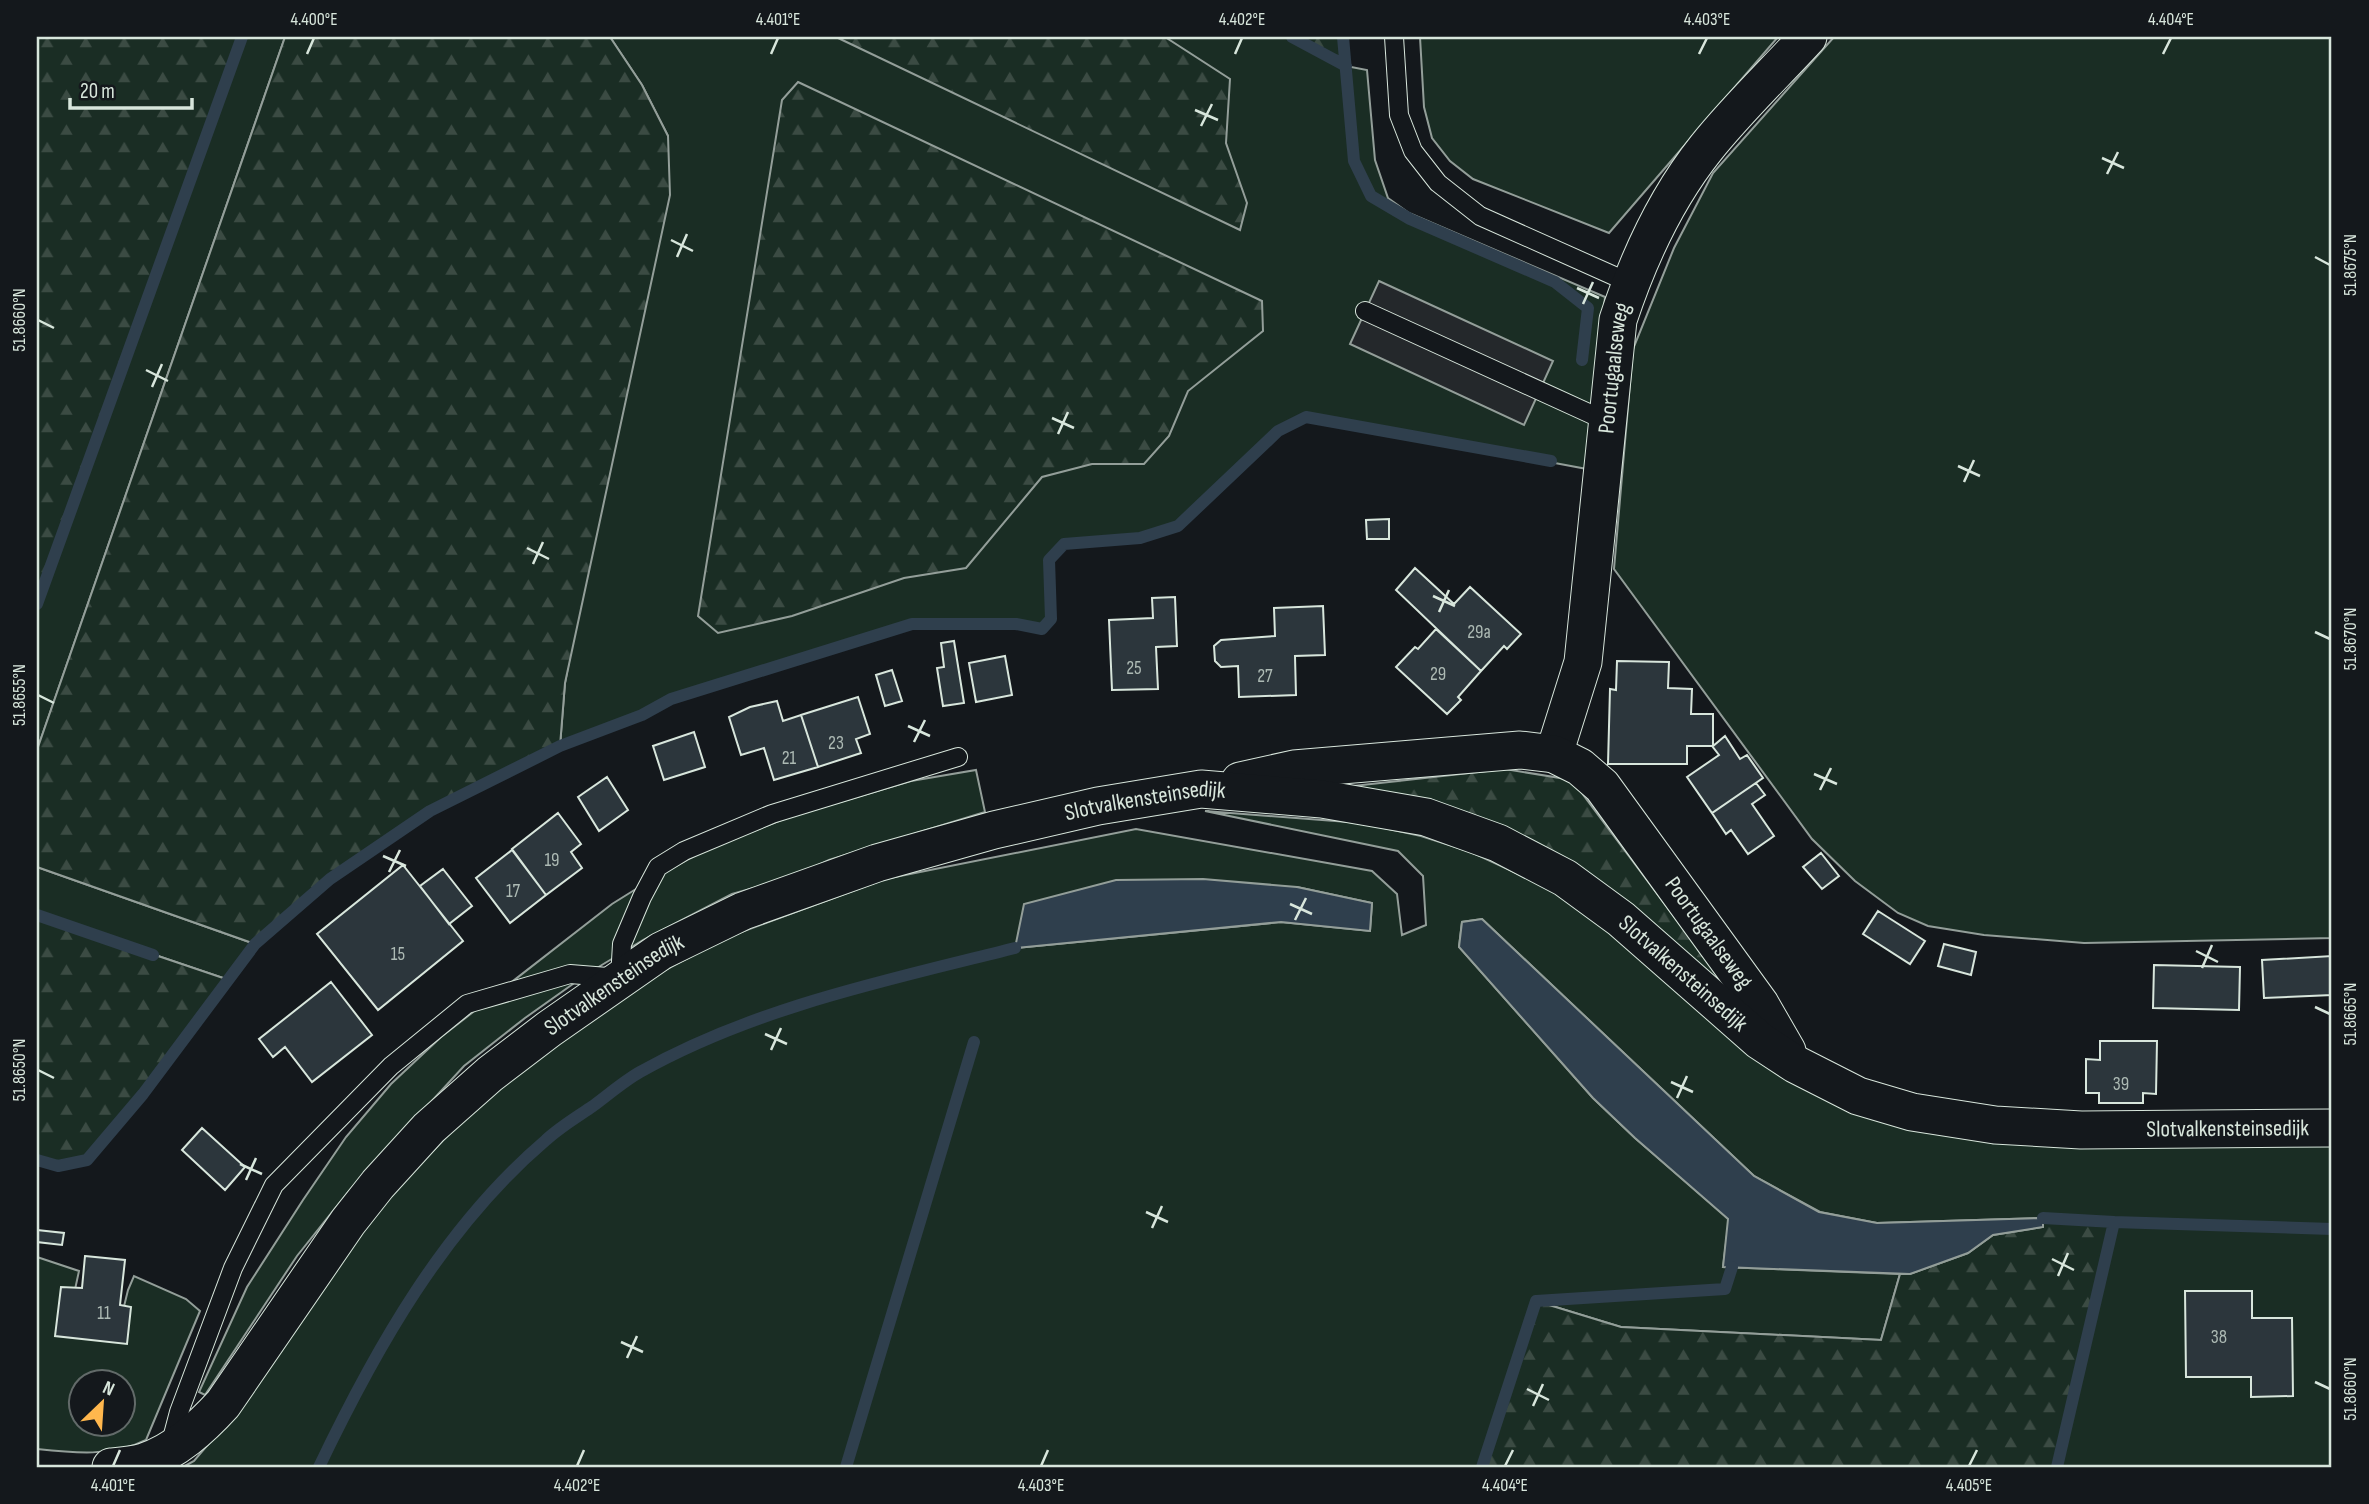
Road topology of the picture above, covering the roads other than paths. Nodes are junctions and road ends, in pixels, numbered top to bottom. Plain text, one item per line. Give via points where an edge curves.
1 (1394, 37) edge
2 (1808, 37) edge
3 (1630, 283) junction
4 (1365, 311) dead end
5 (1606, 422) junction
6 (1554, 754) junction
7 (958, 757) dead end
8 (1201, 789) junction
9 (620, 978) junction
10 (1795, 1064) junction
11 (2332, 1128) edge
12 (169, 1450) junction
13 (111, 1467) edge

1 - 3 lane via 1399,115 1413,151 1438,183 1480,216
2 - 3 street, Poortugaalseweg via 1705,148 1664,212
3 - 5 street, Poortugaalseweg via 1618,320
4 - 5 lane
5 - 6 street, Poortugaalseweg via 1583,662
6 - 8 street, Poortugaalseweg via 1520,750 1294,769
6 - 10 street, Poortugaalseweg via 1580,767 1602,786 1760,1004
7 - 9 lane via 772,814 684,851 658,867 622,944
8 - 9 street, Slotvalkensteinsedijk via 1072,811 877,863 743,912 661,951
8 - 10 street, Slotvalkensteinsedijk via 1322,799 1426,817 1498,843 1565,878 1621,919 1760,1041
9 - 12 street, Slotvalkensteinsedijk via 490,1074 429,1128 348,1222 223,1404 201,1429
9 - 12 lane via 570,974 467,1004 391,1066 274,1185 233,1268
10 - 11 street, Slotvalkensteinsedijk via 1858,1096 1912,1112 1996,1125 2081,1130
12 - 13 street, Slotvalkensteinsedijk via 143,1462

